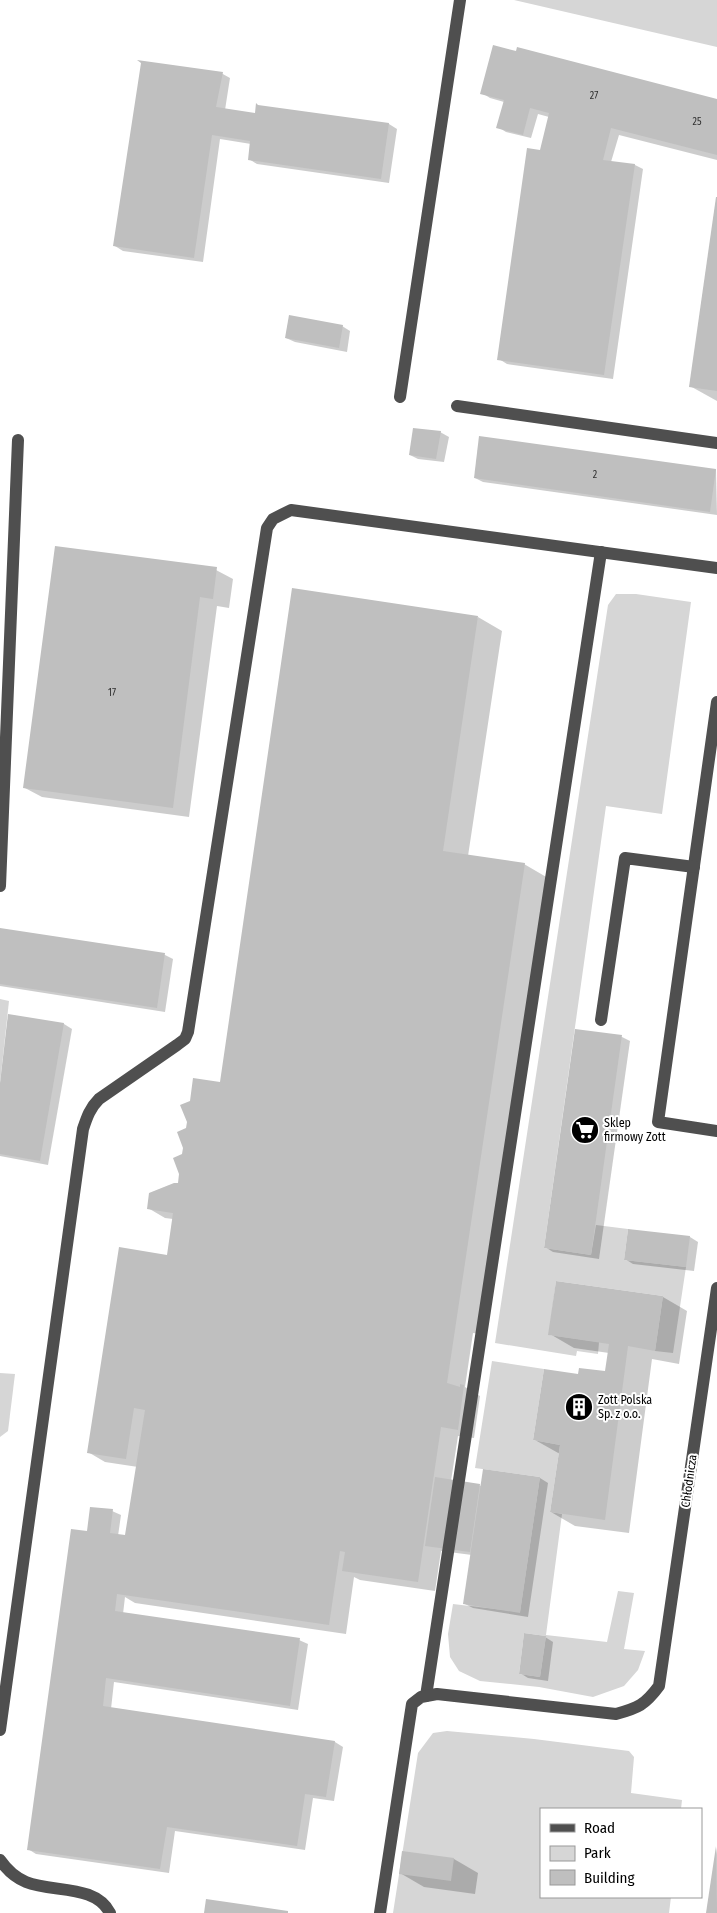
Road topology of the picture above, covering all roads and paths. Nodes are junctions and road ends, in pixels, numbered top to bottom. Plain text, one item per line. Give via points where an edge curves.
1 (460, 0) edge
2 (400, 396) dead end
3 (457, 406) dead end
4 (18, 440) dead end
5 (717, 443) edge
6 (601, 552) junction
7 (717, 568) edge
8 (717, 702) edge
9 (694, 867) junction
10 (0, 886) edge
11 (601, 1020) dead end
12 (717, 1131) edge
13 (717, 1288) edge
14 (426, 1696) junction
15 (0, 1730) edge
16 (0, 1860) edge
17 (110, 1913) edge
18 (380, 1913) edge

1 - 2 street
3 - 5 street
4 - 10 street
6 - 7 street
6 - 14 street
6 - 15 street via 291,510 273,519 267,528 188,1032 178,1045 99,1099 90,1111 84,1129
8 - 9 street
9 - 11 street via 625,858
9 - 12 street via 658,1122
13 - 14 street, Chłodnicza via 662,1674 651,1698 636,1709 616,1714 437,1694
14 - 18 street via 412,1704
16 - 17 street via 14,1876 26,1882 91,1895

